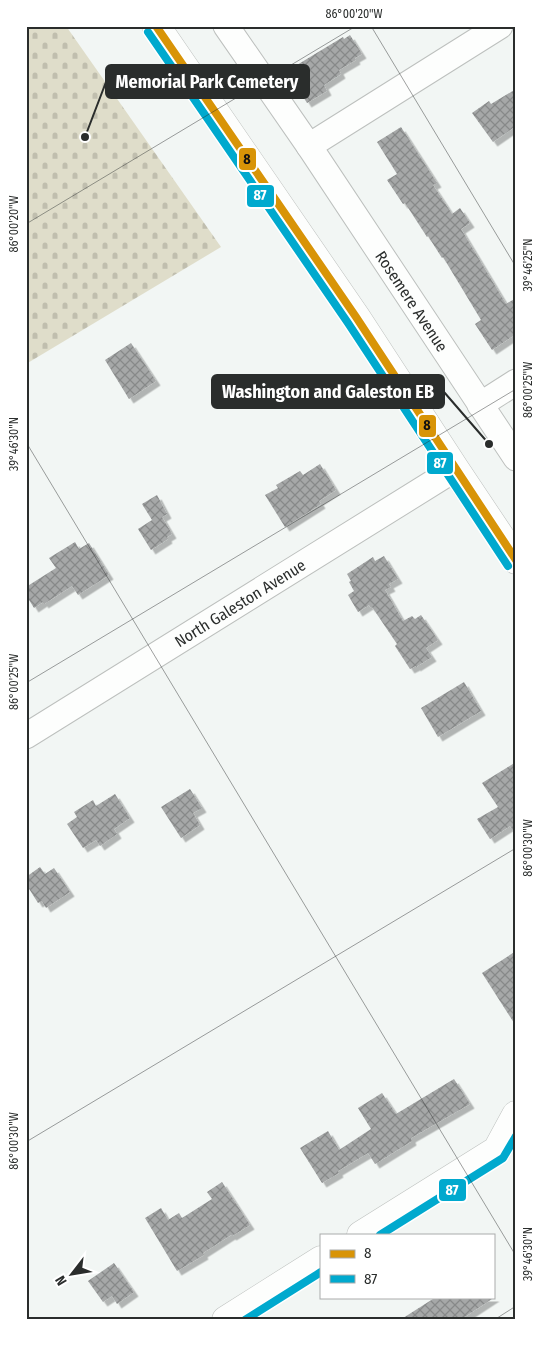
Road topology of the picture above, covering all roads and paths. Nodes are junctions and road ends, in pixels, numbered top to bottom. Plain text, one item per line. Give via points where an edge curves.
1 (156, 26) edge
2 (226, 26) edge
3 (500, 26) edge
4 (309, 146) junction
5 (516, 382) edge
6 (480, 405) junction
7 (516, 458) edge
8 (454, 469) junction
9 (516, 560) edge
10 (26, 736) edge
11 (516, 1116) edge
12 (506, 1151) edge
13 (364, 1234) edge
14 (320, 1261) edge
15 (226, 1320) edge

1 - 8 main road via 356,318
2 - 4 street, Rosemere Avenue
3 - 4 street
4 - 6 street, Rosemere Avenue
5 - 6 street
6 - 7 street, Rosemere Avenue
8 - 9 main road
8 - 10 street, North Galeston Avenue
11 - 12 main road
12 - 13 main road
14 - 15 main road

